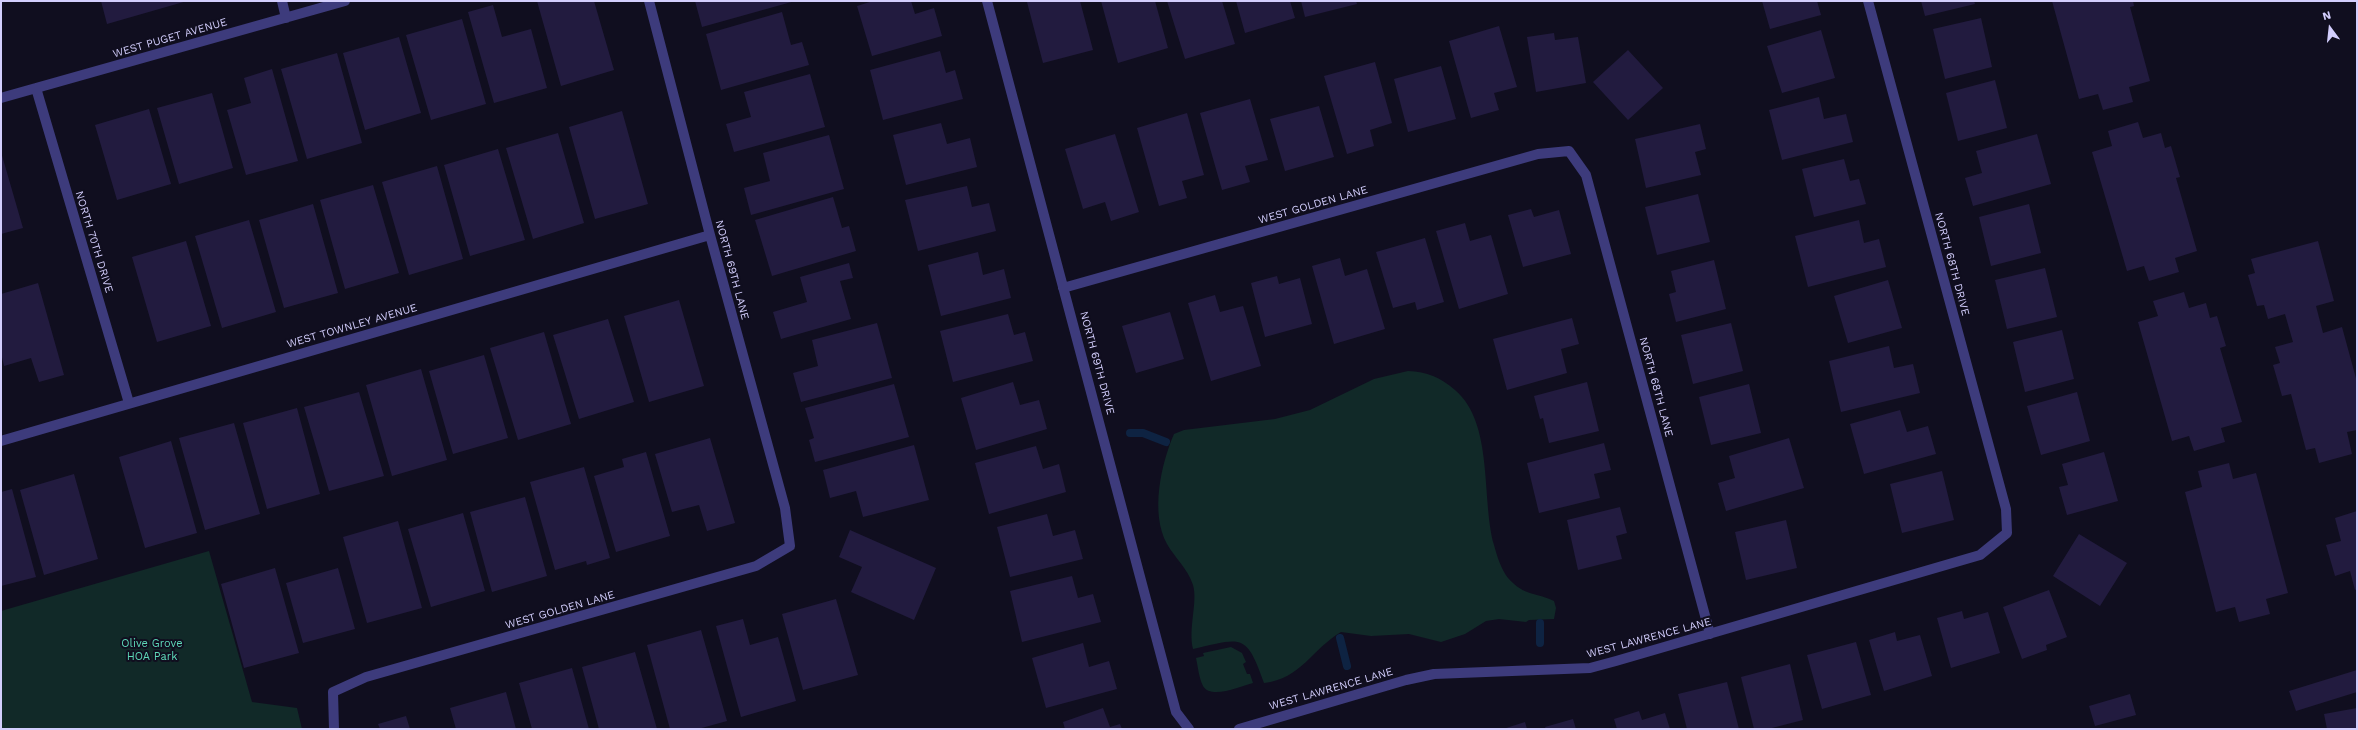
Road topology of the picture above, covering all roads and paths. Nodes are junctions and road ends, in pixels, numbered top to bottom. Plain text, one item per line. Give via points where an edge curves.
1 (282, 1) edge
2 (345, 1) edge
3 (649, 1) edge
4 (987, 1) edge
5 (1868, 1) edge
6 (286, 18) junction
7 (36, 88) junction
8 (1, 98) edge
9 (1570, 151) joint
10 (710, 235) junction
11 (1064, 288) junction
12 (130, 403) junction
13 (1, 441) edge
14 (2007, 533) joint
15 (790, 546) joint
16 (1710, 634) junction
17 (334, 729) edge
18 (1189, 729) edge
19 (1239, 729) edge

1 - 6 street
2 - 6 street, WEST PUGET AVENUE
3 - 10 street, NORTH 69TH LANE
4 - 11 street, NORTH 69TH DRIVE
5 - 14 street, NORTH 68TH DRIVE via 2006,509
6 - 7 street, WEST PUGET AVENUE
7 - 8 street, WEST PUGET AVENUE
7 - 12 street, NORTH 70TH DRIVE
9 - 11 street, WEST GOLDEN LANE via 1538,154
9 - 16 street, NORTH 68TH LANE via 1586,175
10 - 12 street, WEST TOWNLEY AVENUE
10 - 15 street, NORTH 69TH LANE via 785,508
11 - 18 street, NORTH 69TH DRIVE via 1176,712
12 - 13 street, WEST TOWNLEY AVENUE
14 - 16 street, WEST LAWRENCE LANE via 1980,555
15 - 17 street, WEST GOLDEN LANE via 756,566 366,677 333,692
16 - 19 street, WEST LAWRENCE LANE via 1590,668 1434,674

